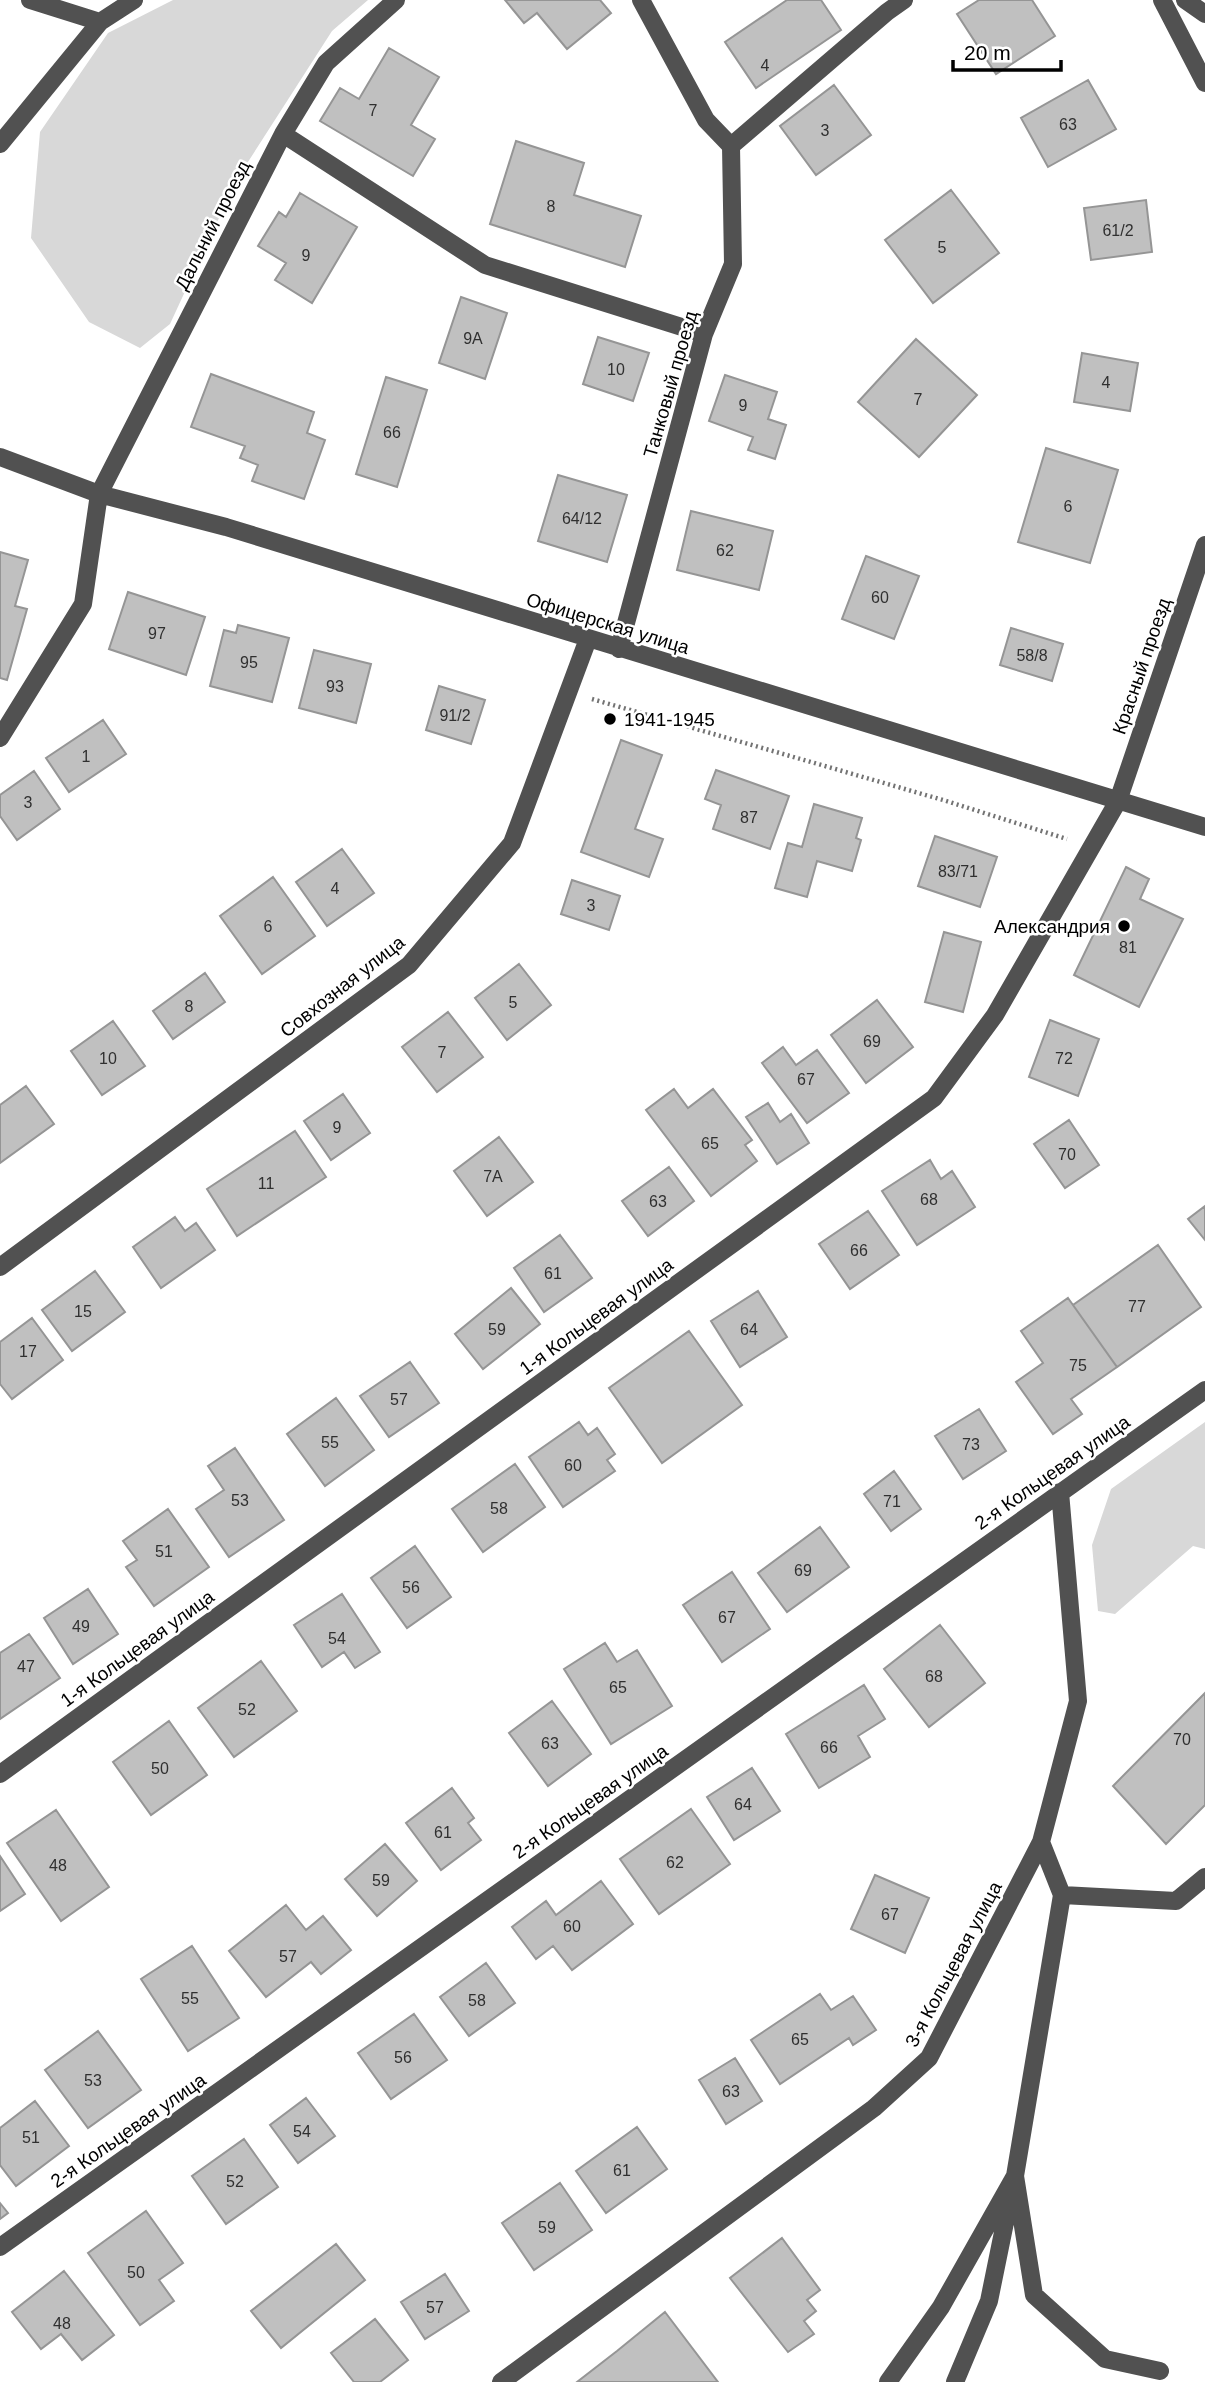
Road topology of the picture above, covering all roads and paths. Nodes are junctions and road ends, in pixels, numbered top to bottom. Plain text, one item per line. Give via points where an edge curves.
1 (30, 0) edge
2 (134, 0) edge
3 (396, 0) edge
4 (641, 0) edge
5 (904, 0) edge
6 (1162, 0) edge
7 (1185, 0) edge
8 (1205, 14) edge
9 (100, 22) junction
10 (1205, 83) edge
11 (283, 134) junction
12 (0, 144) edge
13 (731, 146) junction
14 (704, 334) junction
15 (0, 457) edge
16 (99, 494) junction
17 (1205, 545) edge
18 (588, 639) junction
19 (619, 649) junction
20 (568, 693) junction
21 (0, 738) edge
22 (1118, 800) junction
23 (1205, 827) edge
24 (1091, 847) junction
25 (0, 1267) edge
26 (1205, 1390) edge
27 (1060, 1492) junction
28 (0, 1773) edge
29 (1041, 1842) junction
30 (1205, 1877) edge
31 (1062, 1895) junction
32 (1015, 2176) junction
33 (0, 2247) edge
34 (1160, 2371) dead end
35 (501, 2382) edge
36 (888, 2382) edge
37 (955, 2382) edge

1 - 9 street
2 - 9 street
3 - 11 street, Дальний проезд via 326,63
4 - 13 street via 706,120
5 - 13 street
6 - 10 street
7 - 8 street
9 - 12 street
11 - 14 street via 485,265
11 - 16 street, Дальний проезд
13 - 14 street, Танковый проезд via 733,264
14 - 19 street, Танковый проезд
15 - 16 street, Офицерская улица
16 - 18 street, Офицерская улица via 226,527
16 - 21 street via 83,604
17 - 22 street, Красный проезд
18 - 19 street, Офицерская улица
18 - 20 street, Совхозная улица
19 - 22 street, Офицерская улица
20 - 24 path
20 - 25 street, Совхозная улица via 512,843 409,965
22 - 23 street, Офицерская улица
22 - 24 street, 1-я Кольцевая улица
24 - 28 street, 1-я Кольцевая улица via 995,1015 934,1098
26 - 27 street, 2-я Кольцевая улица
27 - 29 street, 3-я Кольцевая улица via 1078,1702
27 - 33 street, 2-я Кольцевая улица
29 - 31 street
29 - 35 street, 3-я Кольцевая улица via 929,2058 874,2108
30 - 31 street via 1176,1901
31 - 32 street
32 - 34 street via 1034,2295 1105,2359
32 - 36 street via 942,2307
32 - 37 street via 989,2301

